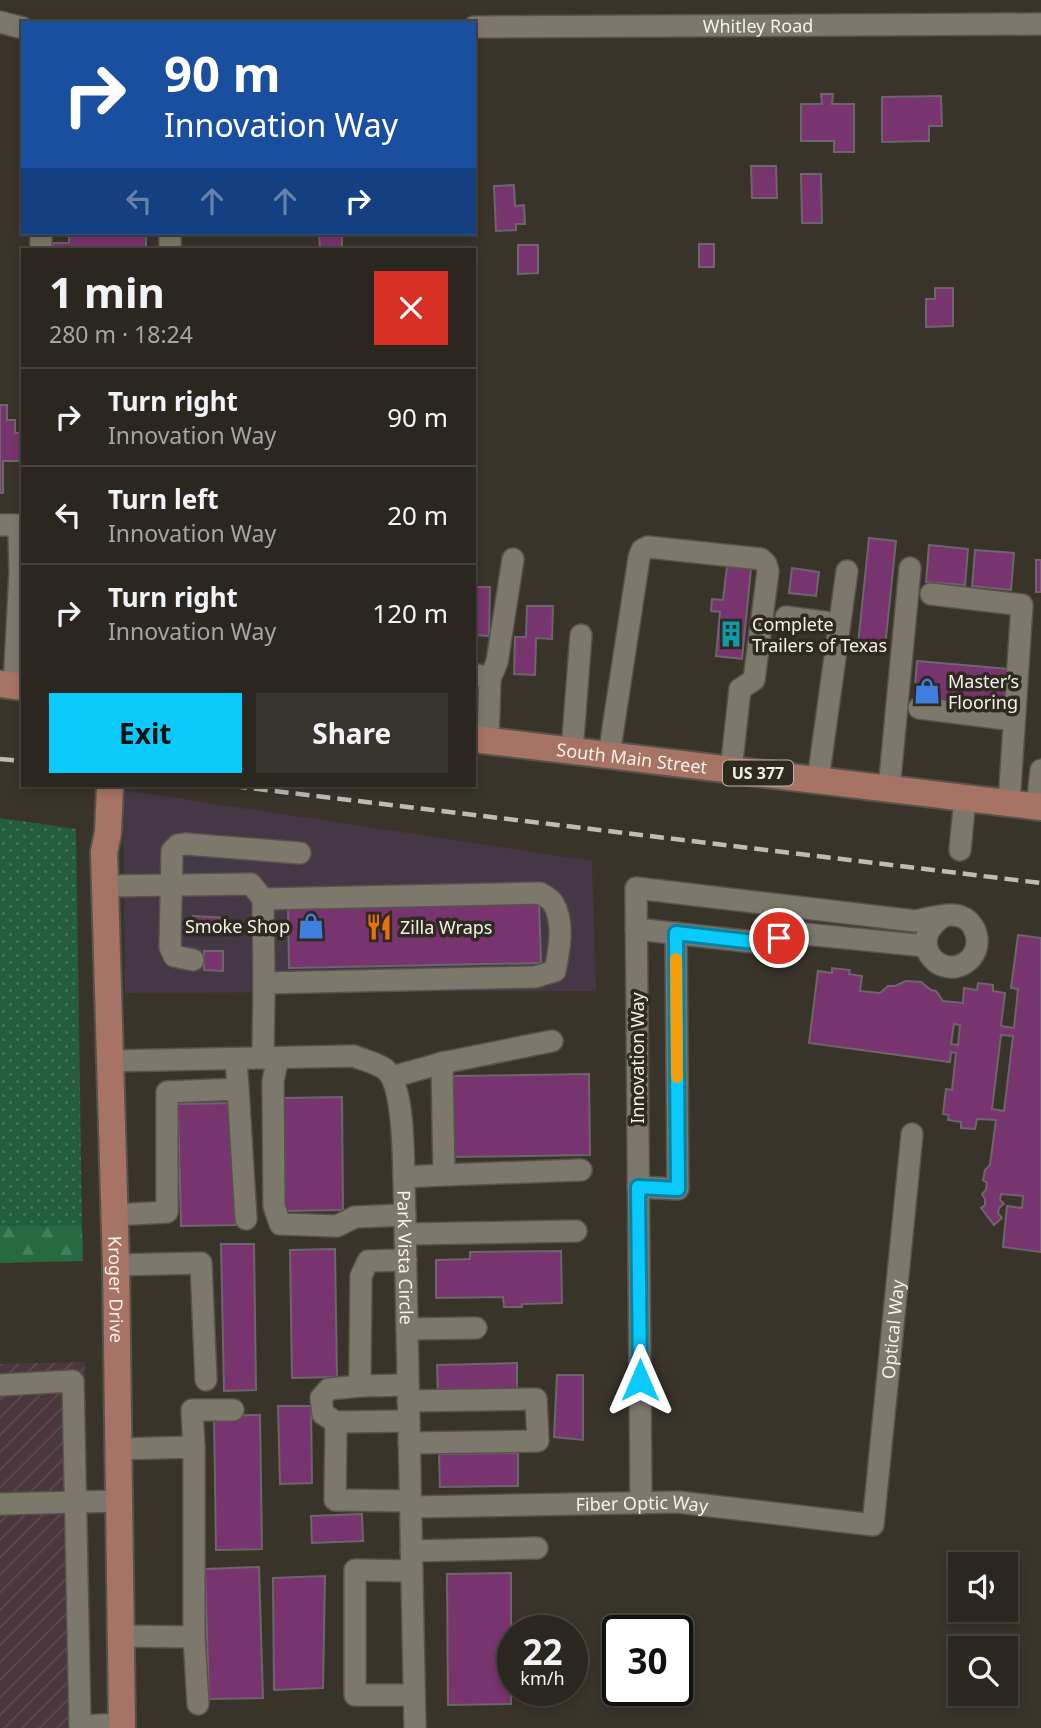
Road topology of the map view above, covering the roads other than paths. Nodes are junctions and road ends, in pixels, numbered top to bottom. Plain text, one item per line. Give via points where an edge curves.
1 (0, 22) edge
2 (1041, 24) edge
3 (21, 27) edge
4 (476, 27) edge
5 (0, 525) edge
6 (513, 559) dead end
7 (910, 568) dead end
8 (847, 571) dead end
9 (931, 594) dead end
10 (786, 617) dead end
11 (839, 624) junction
12 (581, 635) dead end
13 (482, 677) edge
14 (12, 685) edge
15 (919, 708) dead end
16 (1014, 720) junction
17 (481, 740) edge
18 (572, 751) junction
19 (609, 755) junction
20 (731, 770) junction
21 (1041, 770) edge
22 (818, 780) junction
23 (92, 787) edge
24 (110, 787) edge
25 (889, 789) junction
26 (965, 798) junction
27 (1009, 803) junction
28 (1039, 807) edge
29 (960, 850) dead end
30 (104, 852) junction
31 (300, 853) dead end
32 (170, 885) junction
33 (105, 887) junction
34 (263, 899) junction
35 (950, 911) junction
36 (636, 929) junction
37 (676, 933) junction
38 (926, 946) junction
39 (193, 960) dead end
40 (264, 983) junction
41 (552, 1041) dead end
42 (271, 1058) junction
43 (236, 1059) junction
44 (109, 1061) junction
45 (442, 1063) junction
46 (392, 1077) junction
47 (238, 1089) junction
48 (912, 1135) dead end
49 (582, 1170) dead end
50 (443, 1175) junction
51 (404, 1177) junction
52 (638, 1187) junction
53 (114, 1214) junction
54 (246, 1219) dead end
55 (405, 1224) junction
56 (576, 1231) dead end
57 (406, 1259) junction
58 (116, 1265) junction
59 (476, 1328) dead end
60 (407, 1329) junction
61 (206, 1380) dead end
62 (0, 1385) edge
63 (360, 1386) junction
64 (409, 1402) junction
65 (233, 1410) dead end
66 (337, 1422) junction
67 (410, 1443) junction
68 (194, 1447) junction
69 (118, 1449) junction
70 (119, 1501) junction
71 (75, 1503) junction
72 (641, 1503) junction
73 (0, 1504) edge
74 (411, 1504) junction
75 (873, 1525) joint
76 (537, 1548) dead end
77 (412, 1561) junction
78 (121, 1636) junction
79 (194, 1637) junction
80 (414, 1695) junction
81 (198, 1704) dead end
82 (122, 1726) edge
83 (415, 1728) edge

1 - 3 street
2 - 4 street, Whitley Road
5 - 14 street via 19,525
6 - 13 street via 497,662
7 - 25 street
8 - 11 street
9 - 16 street via 1022,605
10 - 11 street
11 - 22 street
12 - 18 street
13 - 17 street
15 - 16 street
16 - 27 street
17 - 18 main road, South Main Street / US 377
18 - 19 main road, South Main Street / US 377
19 - 20 main road, South Main Street / US 377
19 - 20 street via 642,550 761,559 768,571 754,680 740,689
20 - 22 main road, South Main Street / US 377
21 - 28 street
22 - 25 main road, South Main Street / US 377
23 - 30 main road, Kroger Drive via 93,833
24 - 30 main road, Kroger Drive
25 - 26 main road, South Main Street / US 377
26 - 27 main road, South Main Street / US 377
26 - 29 street
27 - 28 main road, South Main Street / US 377
30 - 33 main road, Kroger Drive
31 - 32 street via 178,845 172,851
32 - 33 street
32 - 34 street via 251,884
32 - 39 street via 170,947 174,956
33 - 44 main road, Kroger Drive
34 - 40 street
34 - 40 street via 540,893 553,902 559,923 555,971 535,977
35 - 36 street, Innovation Way via 915,921 636,888
35 - 38 street via 928,930
35 - 38 street via 974,928 978,939 973,956 961,965 947,967 935,961
36 - 37 street
36 - 52 street, Innovation Way
37 - 38 street via 754,942 805,934
37 - 52 street via 678,1189
40 - 42 street
41 - 45 street
42 - 43 street
42 - 46 street via 354,1056 384,1068
42 - 55 street via 274,1206 280,1224 337,1226 355,1217
43 - 44 street
43 - 47 street
44 - 53 main road, Kroger Drive
45 - 46 street
45 - 50 street
46 - 51 street, Park Vista Circle via 400,1106
47 - 53 street via 167,1092 167,1212
47 - 54 street
48 - 75 street, Optical Way
49 - 50 street
50 - 51 street
51 - 55 street, Park Vista Circle
52 - 72 street, Innovation Way
53 - 58 main road, Kroger Drive
55 - 56 street
55 - 57 street, Park Vista Circle
57 - 60 street, Park Vista Circle
57 - 63 street via 368,1261 361,1276
58 - 61 street via 201,1262
58 - 69 main road, Kroger Drive
59 - 60 street
60 - 64 street, Park Vista Circle
62 - 71 street via 73,1381
63 - 64 street
63 - 66 street via 329,1389 320,1398 323,1414
64 - 66 street
64 - 67 street, Park Vista Circle
64 - 67 street via 536,1399 538,1441
65 - 68 street via 192,1410
66 - 74 street, Fiber Optic Way via 335,1500
67 - 74 street, Park Vista Circle
68 - 69 street
68 - 79 street
69 - 70 main road, Kroger Drive
70 - 71 street
70 - 78 main road, Kroger Drive
71 - 73 street
71 - 82 street via 80,1726
72 - 74 street, Fiber Optic Way
72 - 75 street, Fiber Optic Way via 678,1502
74 - 77 street, Park Vista Circle
76 - 77 street
77 - 80 street, Park Vista Circle
77 - 80 street via 355,1570 355,1695
78 - 79 street
78 - 82 main road, Kroger Drive
79 - 81 street
80 - 83 street, Park Vista Circle

